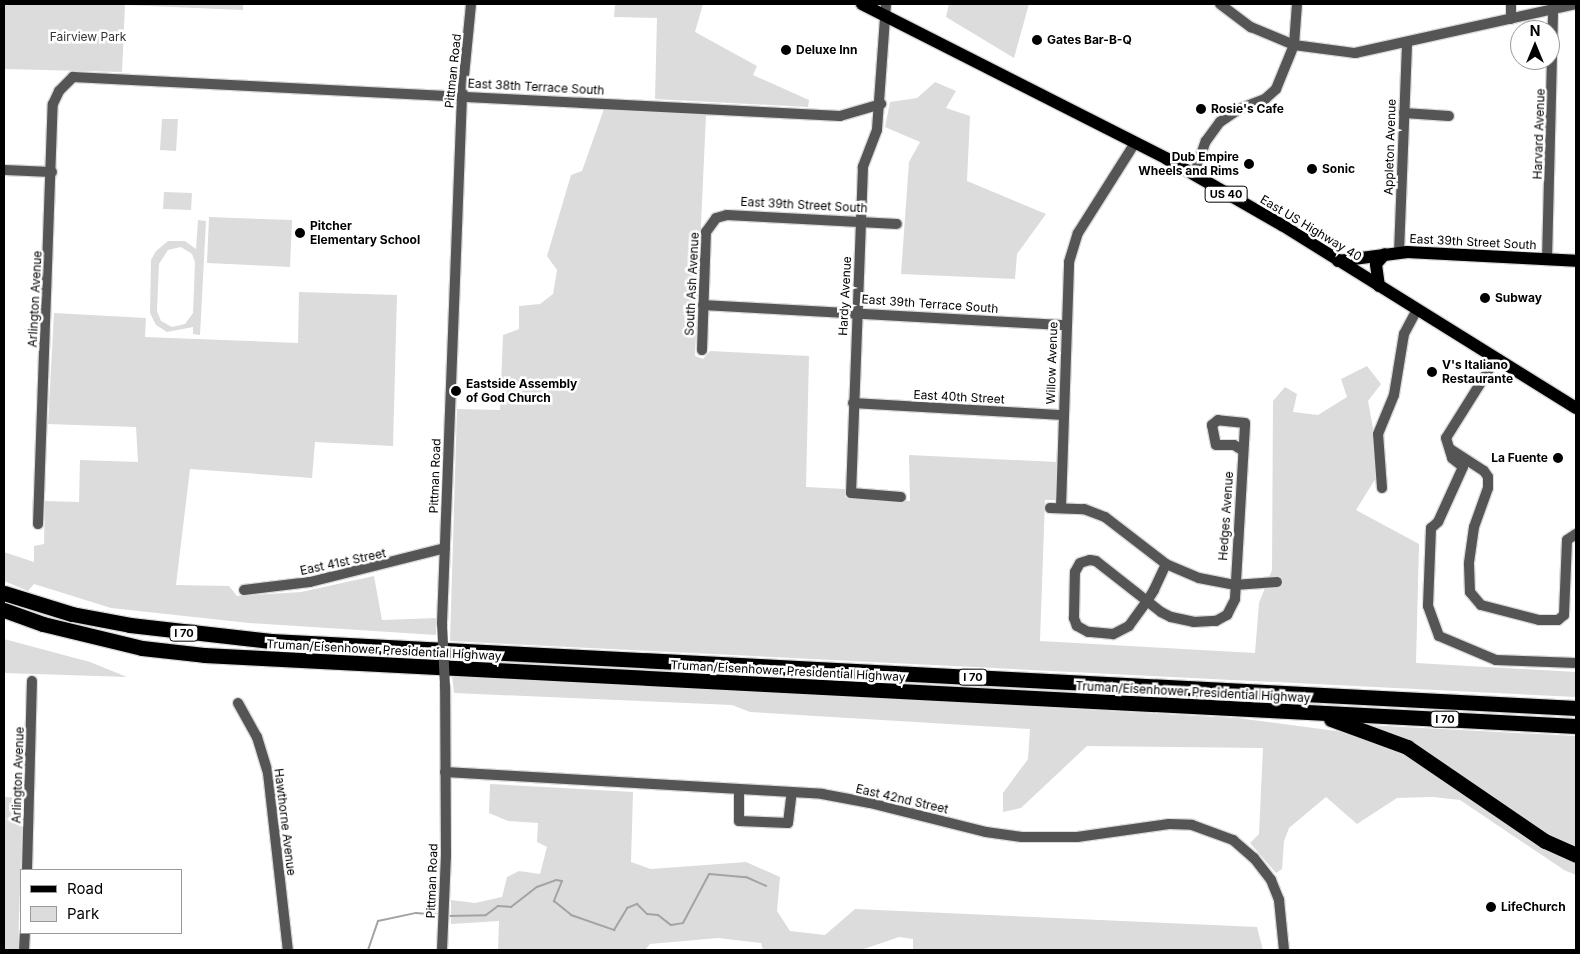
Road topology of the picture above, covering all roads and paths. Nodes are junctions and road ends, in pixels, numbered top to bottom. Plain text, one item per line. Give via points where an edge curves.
1 (470, 4) edge
2 (862, 4) edge
3 (886, 4) edge
4 (1220, 4) edge
5 (1297, 4) edge
6 (1511, 4) edge
7 (1576, 4) edge
8 (1553, 9) junction
9 (886, 18) junction
10 (1510, 19) junction
11 (1406, 42) junction
12 (1294, 45) junction
13 (70, 79) joint
14 (462, 96) junction
15 (881, 104) junction
16 (1404, 113) junction
17 (1449, 116) dead end
18 (1135, 143) junction
19 (4, 170) edge
20 (52, 172) junction
21 (1194, 175) junction
22 (861, 221) junction
23 (712, 222) joint
24 (897, 224) dead end
25 (1399, 253) junction
26 (1385, 254) junction
27 (1547, 260) junction
28 (1338, 261) junction
29 (1576, 261) edge
30 (1379, 286) junction
31 (703, 305) junction
32 (1417, 310) junction
33 (856, 312) junction
34 (1065, 325) junction
35 (702, 350) dead end
36 (1495, 360) junction
37 (853, 403) junction
38 (1576, 408) edge
39 (1063, 415) junction
40 (1447, 447) junction
41 (1242, 450) dead end
42 (1382, 488) dead end
43 (901, 496) dead end
44 (38, 524) dead end
45 (1576, 534) edge
46 (445, 548) junction
47 (1166, 564) junction
48 (1277, 582) dead end
49 (1234, 584) junction
50 (244, 590) dead end
51 (4, 593) edge
52 (1147, 601) junction
53 (4, 610) edge
54 (1576, 664) edge
55 (32, 682) dead end
56 (238, 703) dead end
57 (1576, 708) edge
58 (1313, 713) junction
59 (1576, 726) edge
60 (445, 772) junction
61 (739, 790) junction
62 (792, 792) junction
63 (1576, 855) edge
64 (27, 869) edge
65 (25, 934) edge
66 (24, 950) edge
67 (288, 950) edge
68 (442, 950) edge
69 (1284, 950) edge

1 - 14 street, Pittman Road
2 - 9 main road, East US Highway 40 / US 40
3 - 9 street, Hardy Avenue
4 - 12 street via 1251,27
5 - 12 street
6 - 10 street
7 - 8 street
8 - 10 street
8 - 27 street, Harvard Avenue
9 - 15 street, Hardy Avenue
9 - 18 main road, East US Highway 40 / US 40
10 - 11 street
11 - 12 street via 1356,53
11 - 16 street, Appleton Avenue
12 - 21 street via 1276,89 1265,99 1239,109 1220,122 1206,141
13 - 14 street, East 38th Terrace South via 78,76
13 - 20 street, Arlington Avenue via 58,91 53,104
14 - 15 street, East 38th Terrace South via 840,116
14 - 46 street, Pittman Road
15 - 22 street, Hardy Avenue via 878,130 863,167
16 - 17 street
16 - 25 street, Appleton Avenue
18 - 21 main road, East US Highway 40 / US 40
18 - 34 street, Willow Avenue via 1085,222 1069,262
19 - 20 street
20 - 44 street, Arlington Avenue
21 - 28 main road, East US Highway 40 / US 40
22 - 23 street, East 39th Street South via 727,215
22 - 24 street, East 39th Street South
22 - 33 street, Hardy Avenue
23 - 31 street, South Ash Avenue via 706,232
25 - 26 main road, East 39th Street South
25 - 27 main road, East 39th Street South
26 - 28 main road, East 39th Street South
26 - 30 main road via 1376,264
27 - 29 main road, East 39th Street South
28 - 30 main road, East US Highway 40 / US 40
30 - 32 main road, East US Highway 40 / US 40
31 - 33 street, East 39th Terrace South
31 - 35 street, South Ash Avenue
32 - 36 main road, East US Highway 40 / US 40
32 - 42 street via 1404,334 1394,395 1378,434
33 - 34 street, East 39th Terrace South
33 - 37 street, Hardy Avenue
34 - 39 street, Willow Avenue
36 - 38 main road, East US Highway 40 / US 40
36 - 40 street via 1448,431
37 - 39 street, East 40th Street
37 - 43 street, Hardy Avenue via 851,493
39 - 47 street, Willow Avenue via 1055,508 1084,509 1105,517
40 - 45 street via 1484,471 1488,478 1488,488 1470,545 1470,592 1481,604 1503,612 1558,620 1564,616 1567,540
40 - 54 street via 1463,467 1438,522 1431,528 1427,594 1439,636 1496,660
41 - 49 street, Hedges Avenue
46 - 50 street, East 41st Street via 310,582
46 - 60 street, Pittman Road, bridge via 442,623
47 - 49 street via 1199,578
47 - 52 street
48 - 49 street
49 - 52 street via 1232,608 1216,621 1194,622 1171,617
51 - 57 highway, Truman/Eisenhower Presidential Highway / I 70 via 72,614 130,625 271,641
52 - 52 street via 1121,632 1088,632 1078,627 1074,618 1075,572 1085,560 1096,561
53 - 58 highway, Truman/Eisenhower Presidential Highway / I 70 via 43,624 142,648 204,655
55 - 64 street, Arlington Avenue
56 - 67 street, Hawthorne Avenue via 257,737 268,773
58 - 59 highway, Truman/Eisenhower Presidential Highway / I 70
58 - 63 highway via 1407,747 1545,841
60 - 61 street, East 42nd Street
60 - 68 street, Pittman Road
61 - 62 street, East 42nd Street
61 - 62 street via 739,820 788,823
62 - 69 street, East 42nd Street via 870,803 986,832 1022,837 1077,837 1169,824 1211,830 1233,840 1254,858 1271,880 1279,900
65 - 66 street

